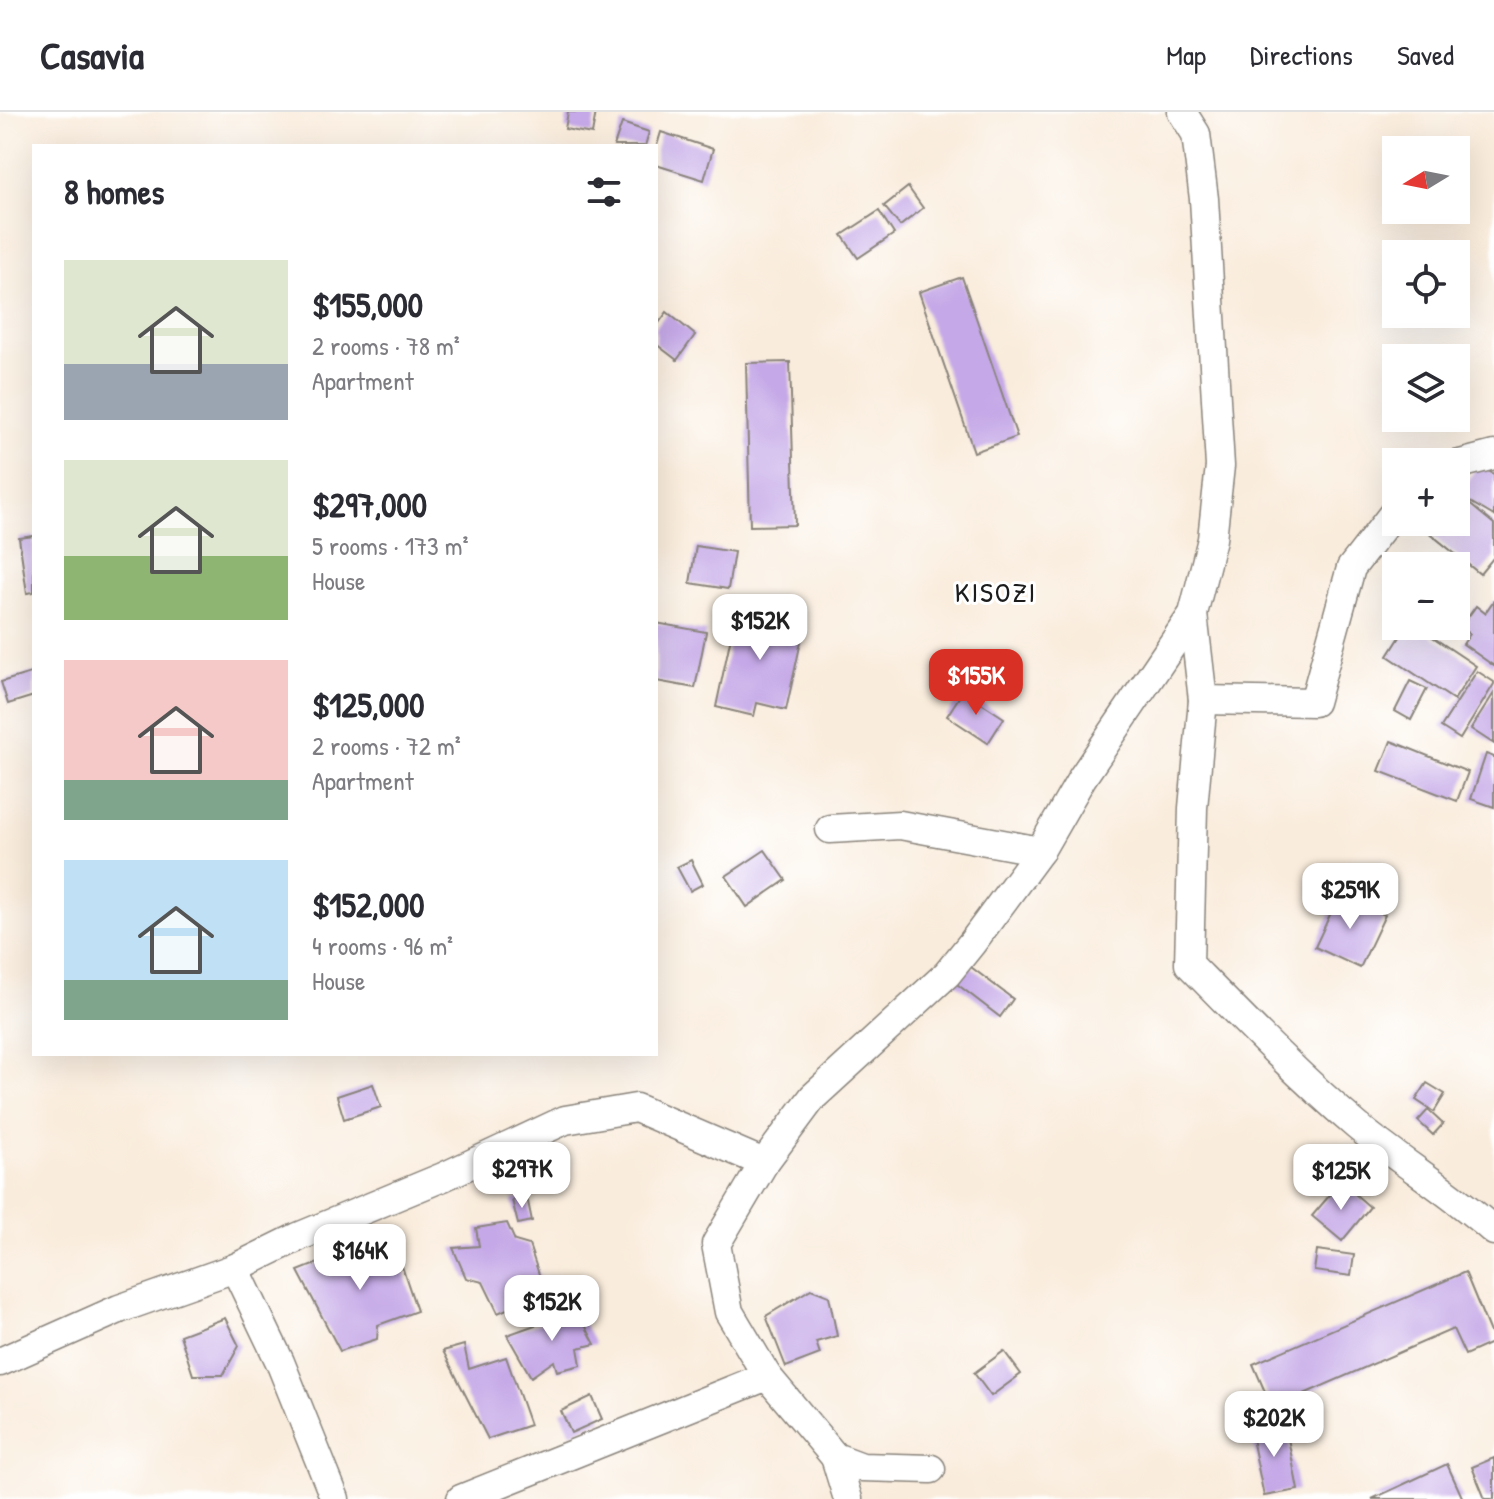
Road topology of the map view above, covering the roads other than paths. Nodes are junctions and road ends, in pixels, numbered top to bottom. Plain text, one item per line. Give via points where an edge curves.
1 (1182, 112) edge
2 (1494, 455) edge
3 (1470, 461) edge
4 (1382, 528) edge
5 (1193, 614) junction
6 (1203, 700) junction
7 (830, 829) dead end
8 (1040, 851) junction
9 (764, 1163) junction
10 (1494, 1231) edge
11 (235, 1268) junction
12 (0, 1362) edge
13 (767, 1376) junction
14 (835, 1457) junction
15 (931, 1469) dead end
16 (335, 1499) edge
17 (461, 1499) edge
18 (848, 1499) edge

1 - 5 street via 1196,134 1204,199 1220,466 1212,539
2 - 3 street
4 - 6 street via 1351,568 1314,702
5 - 6 street
5 - 8 street via 1082,778
6 - 10 street via 1193,808 1189,964 1358,1126
7 - 8 street via 900,825
8 - 9 street via 947,974 813,1097
9 - 11 street via 636,1108 565,1120
9 - 13 street via 716,1244 729,1312
11 - 12 street via 119,1309
11 - 16 street
13 - 14 street
13 - 17 street
14 - 15 street via 862,1467
14 - 18 street

